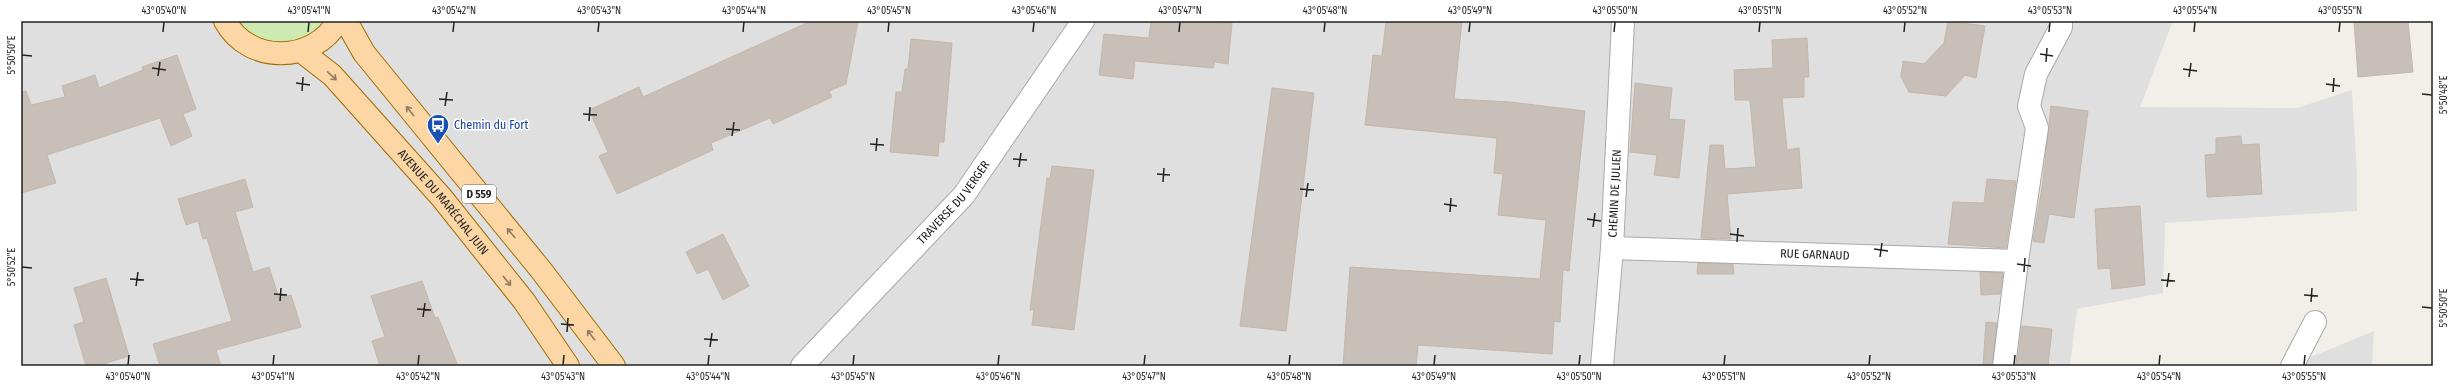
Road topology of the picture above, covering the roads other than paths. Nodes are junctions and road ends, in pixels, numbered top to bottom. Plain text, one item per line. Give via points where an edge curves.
1 (338, 21) edge
2 (346, 21) edge
3 (1083, 21) edge
4 (1623, 21) edge
5 (2061, 21) edge
6 (222, 23) edge
7 (301, 51) junction
8 (1612, 248) junction
9 (2017, 260) junction
10 (2315, 322) dead end
11 (568, 366) edge
12 (614, 366) edge
13 (802, 366) edge
14 (1602, 366) edge
15 (2004, 366) edge
16 (2292, 366) edge

1 - 7 main road via 326,37
12 -> 2 main road, D 559 via 541,270 364,53
3 - 13 street, TRAVERSE DU VERGER via 964,195
4 - 8 street, CHEMIN DE JULIEN
5 - 9 street via 2061,27 2036,74 2029,106 2037,128
6 - 7 main road via 242,41 260,51 281,55
7 -> 11 main road, AVENUE DU MARÉCHAL JUIN / D 559 via 332,75 442,198 524,301
8 - 9 street, RUE GARNAUD
8 - 14 street, CHEMIN DE JULIEN
9 - 15 street
10 - 16 street

